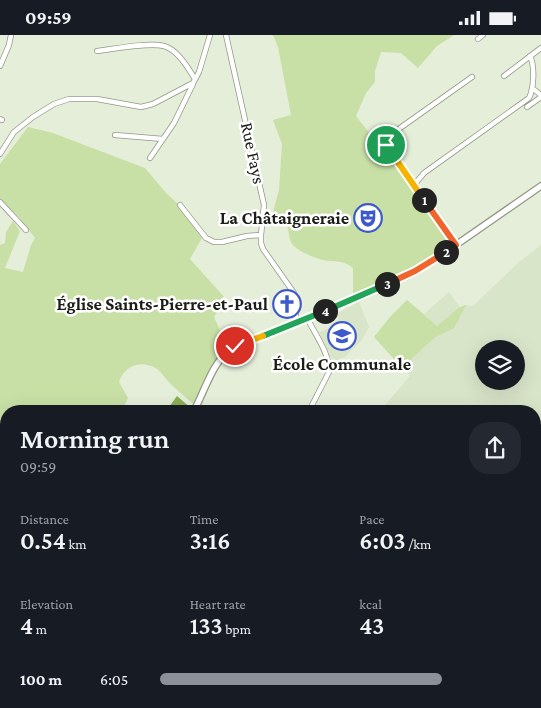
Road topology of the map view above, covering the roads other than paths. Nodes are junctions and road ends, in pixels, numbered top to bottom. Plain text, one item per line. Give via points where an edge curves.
1 (11, 35) edge
2 (210, 35) edge
3 (226, 35) edge
4 (541, 48) edge
5 (97, 51) dead end
6 (530, 56) junction
7 (0, 66) edge
8 (504, 76) dead end
9 (472, 77) dead end
10 (194, 81) junction
11 (532, 88) junction
12 (541, 96) edge
13 (528, 107) dead end
14 (115, 135) dead end
15 (163, 139) junction
16 (0, 154) edge
17 (150, 158) dead end
18 (414, 185) junction
19 (541, 186) edge
20 (0, 202) edge
21 (180, 205) dead end
22 (26, 231) dead end
23 (260, 235) junction
24 (456, 245) junction
25 (307, 318) junction
26 (295, 323) junction
27 (197, 405) edge
28 (312, 405) edge

1 - 7 street
2 - 10 street
3 - 23 street, Rue Fays via 264,205
4 - 6 street
5 - 10 street via 165,46 185,63
6 - 8 street
6 - 11 street
9 - 18 street via 386,138 386,147
10 - 15 street
10 - 16 street via 153,104 141,107 97,99 69,99 54,104 14,132
11 - 12 street
11 - 18 street via 527,100 424,173
12 - 13 street
14 - 15 street
15 - 17 street
18 - 24 street
19 - 24 main road
20 - 22 street
21 - 23 street via 206,238 214,242
23 - 26 street, Rue Fays via 263,249 294,293 297,302
24 - 25 main road via 401,278
25 - 26 main road
25 - 28 street via 329,365 329,372
26 - 27 main road via 235,346 225,354

